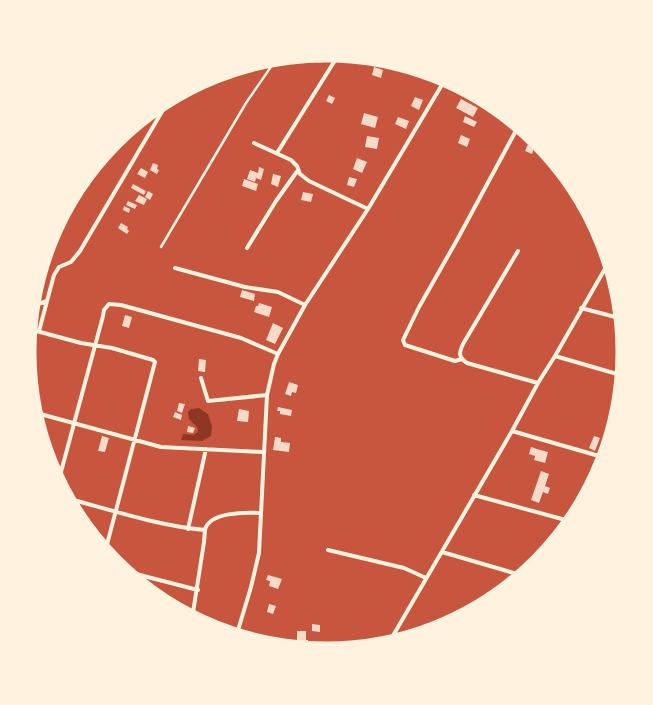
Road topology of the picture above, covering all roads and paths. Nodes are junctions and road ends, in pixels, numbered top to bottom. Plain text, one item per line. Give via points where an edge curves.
1 (335, 60) edge
2 (272, 66) edge
3 (442, 84) edge
4 (163, 109) edge
5 (516, 130) edge
6 (254, 143) dead end
7 (277, 153) junction
8 (298, 170) junction
9 (368, 210) junction
10 (161, 247) dead end
11 (247, 248) dead end
12 (518, 251) dead end
13 (606, 267) edge
14 (175, 268) dead end
15 (47, 301) junction
16 (39, 304) edge
17 (305, 304) junction
18 (581, 308) junction
19 (616, 317) edge
20 (35, 330) edge
21 (39, 331) junction
22 (96, 345) junction
23 (278, 354) junction
24 (555, 356) junction
25 (462, 359) junction
26 (618, 374) edge
27 (201, 378) dead end
28 (538, 383) junction
29 (267, 395) junction
30 (41, 414) edge
31 (74, 424) junction
32 (512, 431) junction
33 (134, 440) junction
34 (206, 449) junction
35 (263, 452) junction
36 (600, 456) edge
37 (60, 474) edge
38 (474, 495) junction
39 (74, 500) edge
40 (116, 511) junction
41 (261, 513) junction
42 (566, 520) edge
43 (188, 529) junction
44 (205, 530) junction
45 (107, 545) edge
46 (328, 550) dead end
47 (442, 552) junction
48 (136, 574) edge
49 (517, 574) edge
50 (426, 578) junction
51 (198, 590) junction
52 (193, 613) edge
53 (238, 631) edge
54 (392, 637) edge

1 - 7 street
2 - 10 lane via 246,103
3 - 9 street
4 - 15 street via 80,252 71,262 57,270
5 - 25 street via 402,340 405,346 419,351 455,361
6 - 7 street
7 - 8 street via 295,162
8 - 9 street via 309,181
8 - 11 street
9 - 17 street
12 - 25 street via 463,344 460,351
13 - 18 street
14 - 17 street via 245,287 278,292
15 - 16 street
15 - 21 street
17 - 23 street
18 - 19 street
18 - 24 street
20 - 21 street
21 - 22 street
22 - 23 street via 104,310 109,304 113,304 230,334
22 - 31 street
22 - 33 street via 155,362
23 - 29 street
24 - 26 street
24 - 28 street
25 - 28 street via 467,363
27 - 29 street via 208,401
28 - 32 street
29 - 35 street
30 - 31 street
31 - 33 street
31 - 37 street
32 - 36 street
32 - 38 street
33 - 34 street via 161,447
33 - 40 street
34 - 35 street
34 - 43 street
35 - 41 street
38 - 42 street
38 - 47 street
39 - 40 street
40 - 43 street
40 - 45 street
41 - 44 street via 224,516 210,521
41 - 53 street via 259,553
43 - 44 street
44 - 51 street
46 - 50 street via 404,568
47 - 49 street
47 - 50 street
48 - 51 street
50 - 54 street
51 - 52 street

